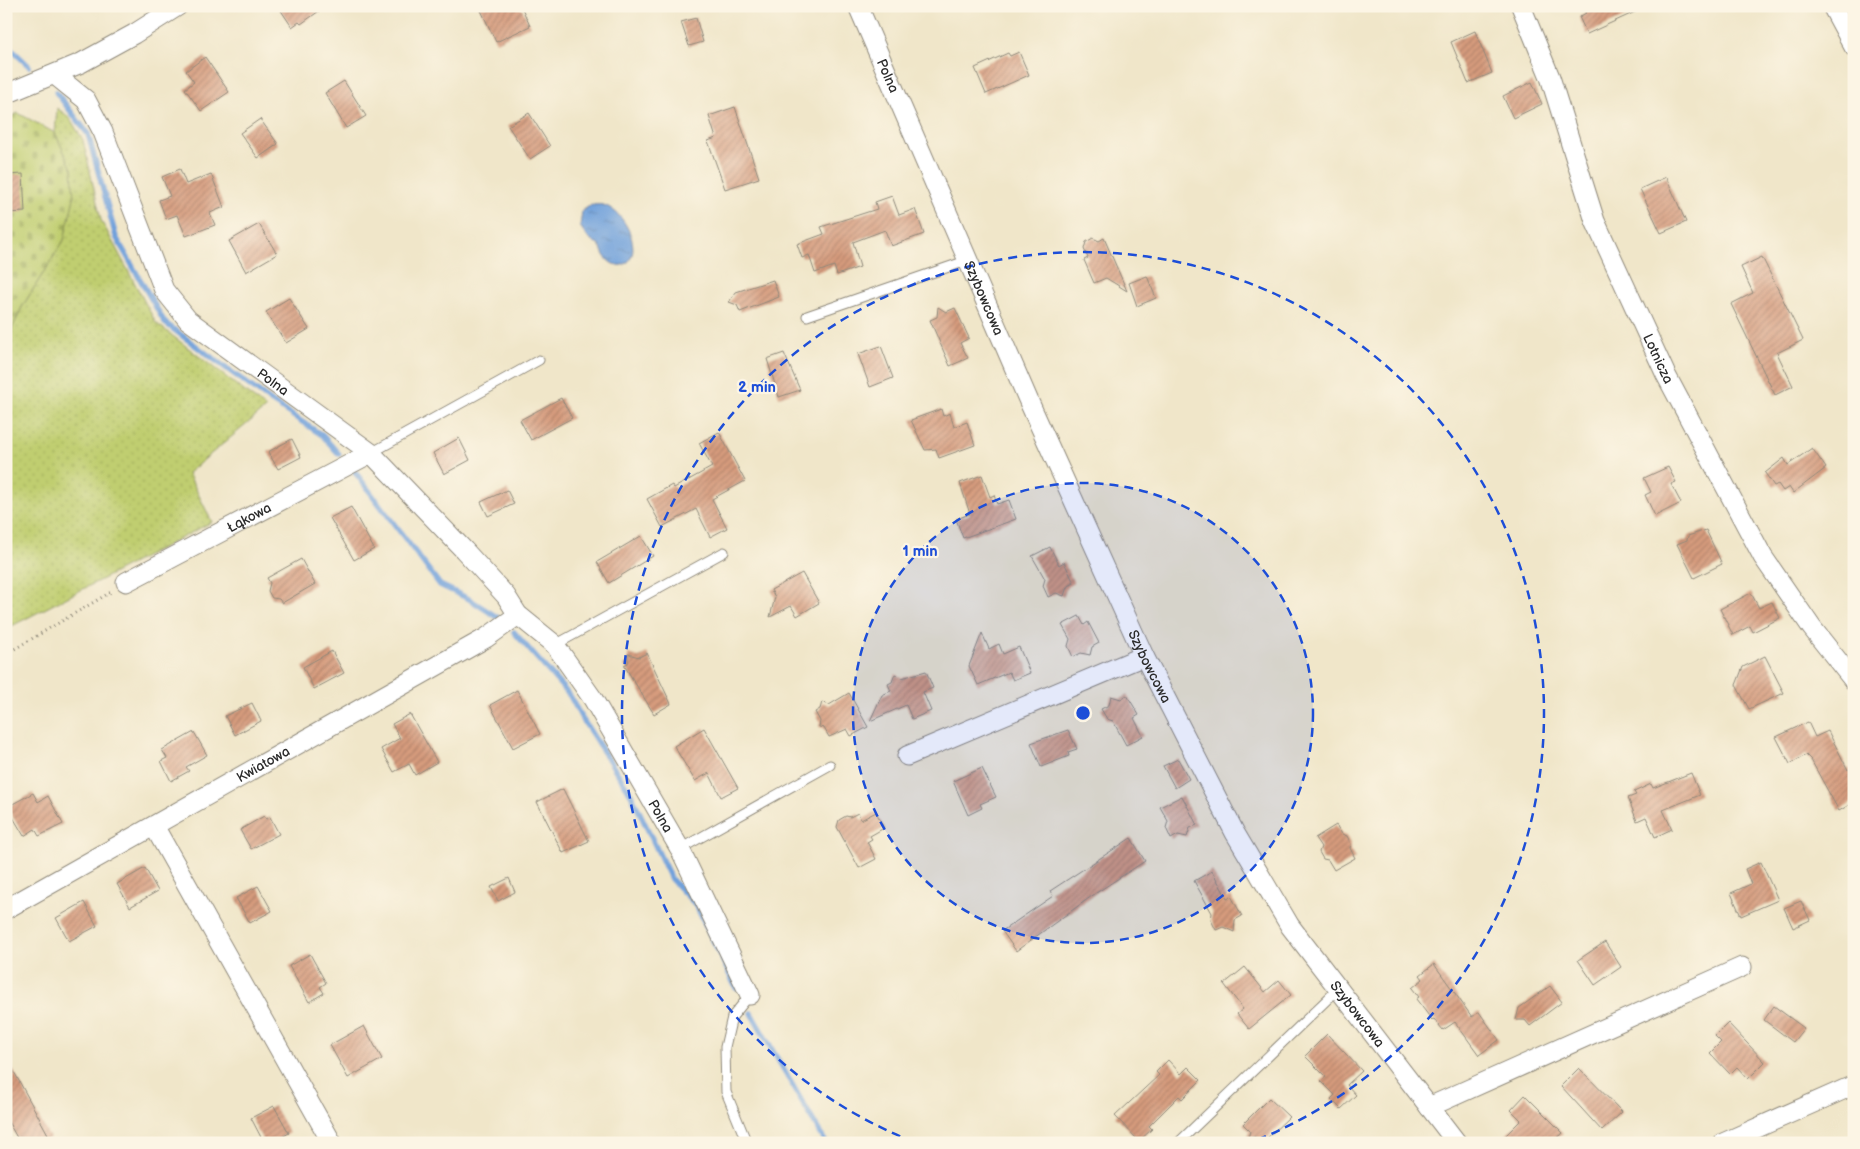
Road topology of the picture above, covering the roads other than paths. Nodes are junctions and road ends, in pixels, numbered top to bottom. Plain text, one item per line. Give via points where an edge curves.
1 (178, 6) edge
2 (858, 6) edge
3 (1521, 6) edge
4 (1832, 6) edge
5 (1854, 47) edge
6 (55, 75) junction
7 (6, 94) edge
8 (918, 147) joint
9 (966, 261) junction
10 (807, 316) dead end
11 (539, 360) dead end
12 (371, 453) junction
13 (724, 552) dead end
14 (126, 582) road end
15 (518, 615) junction
16 (555, 646) junction
17 (1144, 656) junction
18 (1854, 681) edge
19 (907, 756) dead end
20 (830, 765) dead end
21 (154, 826) junction
22 (680, 849) junction
23 (6, 909) edge
24 (1742, 967) dead end
25 (1337, 990) junction
26 (750, 995) joint
27 (1854, 1085) edge
28 (1429, 1107) junction
29 (332, 1143) edge
30 (747, 1143) edge
31 (1178, 1143) edge
32 (1458, 1143) edge
33 (1723, 1143) edge

1 - 6 street via 134,34
2 - 8 street, Polna
3 - 18 street, Lotnicza via 1550,77 1595,222 1666,375 1763,557 1812,628
4 - 5 street
6 - 7 street
6 - 12 street, Polna via 86,100 103,132 164,290 188,320
8 - 9 street, Szybowcowa
9 - 10 lane
9 - 17 street, Szybowcowa
11 - 12 lane
12 - 14 street, Łąkowa
12 - 15 street, Polna via 506,596
13 - 16 lane
15 - 16 street, Polna
15 - 21 street, Kwiatowa via 486,638
16 - 22 street, Polna via 593,699
17 - 19 street
17 - 25 street, Szybowcowa via 1235,833 1290,926
20 - 22 lane
21 - 23 street, Kwiatowa
21 - 29 street
22 - 26 street, Polna
24 - 28 street
25 - 28 street, Szybowcowa
25 - 31 lane
26 - 30 lane via 732,1018 725,1047 726,1092
27 - 33 street
28 - 32 street, Szybowcowa

